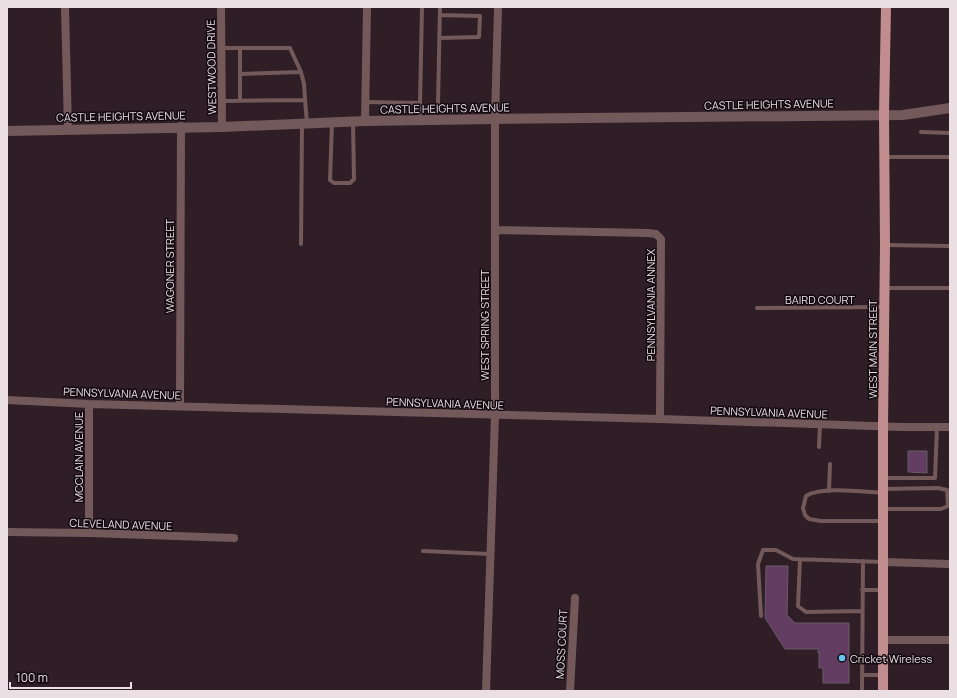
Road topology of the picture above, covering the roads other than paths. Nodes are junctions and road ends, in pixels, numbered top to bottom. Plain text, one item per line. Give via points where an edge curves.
1 (65, 7) edge
2 (221, 7) edge
3 (367, 7) edge
4 (422, 7) edge
5 (440, 7) edge
6 (498, 7) edge
7 (886, 7) edge
8 (440, 15) junction
9 (439, 38) junction
10 (222, 48) junction
11 (240, 48) junction
12 (301, 72) junction
13 (240, 74) junction
14 (240, 100) junction
15 (305, 100) junction
16 (222, 101) junction
17 (365, 102) junction
18 (420, 103) junction
19 (438, 104) dead end
20 (950, 108) edge
21 (884, 114) junction
22 (495, 119) junction
23 (420, 120) junction
24 (365, 121) junction
25 (332, 122) junction
26 (353, 122) junction
27 (304, 124) junction
28 (181, 126) junction
29 (222, 127) junction
30 (68, 129) junction
31 (7, 131) edge
32 (921, 132) dead end
33 (950, 133) edge
34 (950, 157) edge
35 (885, 158) junction
36 (495, 230) junction
37 (302, 244) dead end
38 (885, 245) junction
39 (950, 246) edge
40 (884, 288) junction
41 (950, 288) edge
42 (884, 307) junction
43 (757, 308) dead end
44 (7, 400) edge
45 (89, 404) junction
46 (180, 406) junction
47 (495, 415) junction
48 (660, 419) junction
49 (820, 425) junction
50 (883, 427) junction
51 (937, 427) junction
52 (950, 427) edge
53 (819, 447) dead end
54 (830, 464) dead end
55 (935, 478) junction
56 (883, 487) junction
57 (938, 488) junction
58 (829, 491) junction
59 (883, 509) junction
60 (883, 521) junction
61 (7, 532) edge
62 (89, 533) junction
63 (234, 538) dead end
64 (423, 551) dead end
65 (490, 554) junction
66 (800, 559) junction
67 (863, 561) junction
68 (884, 562) junction
69 (950, 564) edge
70 (862, 590) junction
71 (884, 590) junction
72 (574, 598) dead end
73 (862, 611) junction
74 (761, 616) dead end
75 (883, 640) junction
76 (950, 640) edge
77 (883, 675) junction
78 (862, 676) junction
79 (486, 691) edge
80 (570, 691) edge
81 (862, 691) edge
82 (883, 691) edge

1 - 30 street
2 - 10 street, WESTWOOD DRIVE
3 - 17 street
4 - 18 lane
5 - 8 lane
6 - 22 street, WEST SPRING STREET
7 - 21 main road, WEST MAIN STREET
8 - 9 lane
8 - 9 lane via 480,16 479,37
9 - 19 lane
10 - 11 lane
10 - 16 street, WESTWOOD DRIVE
11 - 12 lane via 290,48
11 - 13 lane
12 - 13 lane
12 - 15 lane
13 - 14 lane
14 - 15 lane
14 - 16 lane
15 - 27 lane
16 - 29 street, WESTWOOD DRIVE
17 - 18 lane
17 - 24 street
18 - 23 lane
20 - 21 street, CASTLE HEIGHTS AVENUE via 904,115
21 - 22 street, CASTLE HEIGHTS AVENUE
21 - 35 main road, WEST MAIN STREET
22 - 23 street, CASTLE HEIGHTS AVENUE
22 - 36 street, WEST SPRING STREET
23 - 24 street, CASTLE HEIGHTS AVENUE
24 - 26 street, CASTLE HEIGHTS AVENUE
25 - 26 street, CASTLE HEIGHTS AVENUE
25 - 26 lane via 330,180 334,183 350,183 354,179
25 - 27 street, CASTLE HEIGHTS AVENUE
27 - 29 street, CASTLE HEIGHTS AVENUE
27 - 37 lane
28 - 29 street, CASTLE HEIGHTS AVENUE
28 - 30 street, CASTLE HEIGHTS AVENUE
28 - 46 street, WAGONER STREET
30 - 31 street, CASTLE HEIGHTS AVENUE
32 - 33 lane
34 - 35 lane
35 - 38 main road, WEST MAIN STREET
36 - 47 street, WEST SPRING STREET
36 - 48 street, PENNSYLVANIA ANNEX via 648,233 656,234 661,239
38 - 39 lane
38 - 40 main road, WEST MAIN STREET
40 - 41 lane
40 - 42 main road, WEST MAIN STREET
42 - 43 lane, BAIRD COURT
42 - 50 main road, WEST MAIN STREET
44 - 45 street, PENNSYLVANIA AVENUE
45 - 46 street, PENNSYLVANIA AVENUE
45 - 62 street, MCCLAIN AVENUE
46 - 47 street, PENNSYLVANIA AVENUE
47 - 48 street, PENNSYLVANIA AVENUE
47 - 65 street, WEST SPRING STREET
48 - 49 street, PENNSYLVANIA AVENUE
49 - 50 street, PENNSYLVANIA AVENUE
49 - 53 lane
50 - 51 street, PENNSYLVANIA AVENUE
50 - 56 main road, WEST MAIN STREET
51 - 52 street, PENNSYLVANIA AVENUE
51 - 55 lane
54 - 58 lane
55 - 56 lane
55 - 57 lane
56 - 57 lane
56 - 58 lane
56 - 59 main road, WEST MAIN STREET
57 - 59 lane via 948,490 948,506 941,509
58 - 60 lane via 812,492 806,496 803,508 805,515 820,521
59 - 60 main road, WEST MAIN STREET
60 - 68 main road, WEST MAIN STREET
61 - 62 street, CLEVELAND AVENUE
62 - 63 street, CLEVELAND AVENUE
64 - 65 lane
65 - 79 street, WEST SPRING STREET
66 - 67 lane
66 - 73 lane via 798,606 806,612
66 - 74 lane via 793,559 776,550 763,550 758,564
67 - 68 lane
67 - 70 lane
68 - 69 street
68 - 71 main road, WEST MAIN STREET
70 - 71 lane
70 - 73 lane
71 - 75 main road, WEST MAIN STREET
72 - 80 street, MOSS COURT
73 - 78 lane
75 - 76 street
75 - 77 main road, WEST MAIN STREET
77 - 78 lane
77 - 82 main road, WEST MAIN STREET
78 - 81 lane

